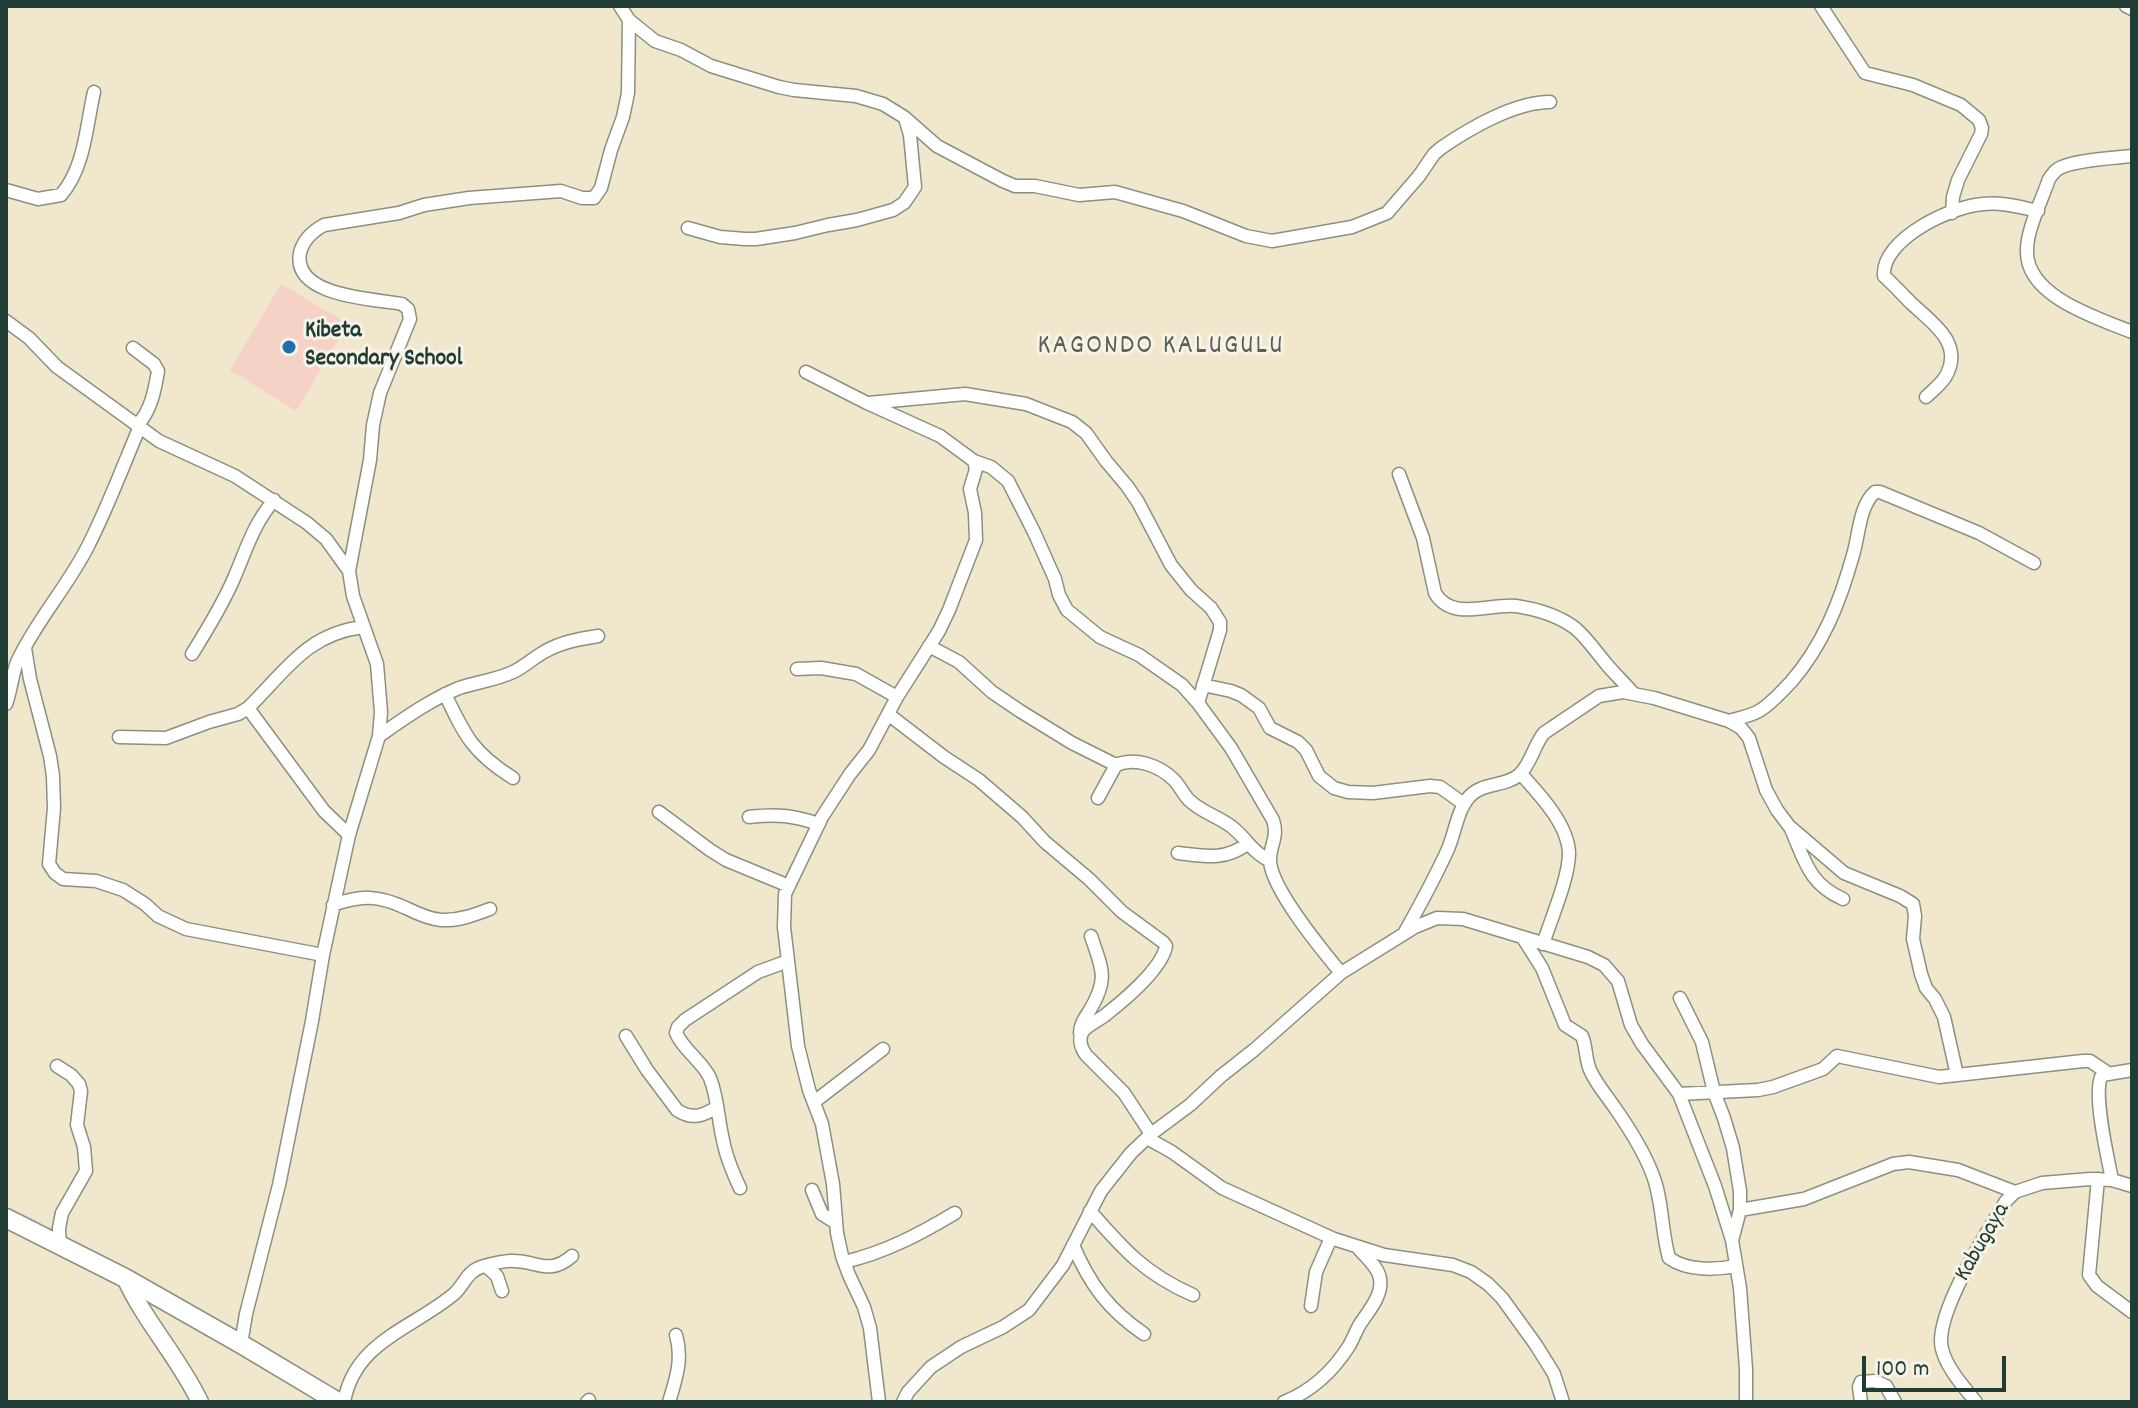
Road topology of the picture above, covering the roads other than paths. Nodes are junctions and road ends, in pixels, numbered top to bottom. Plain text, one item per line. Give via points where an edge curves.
1 (620, 6) edge
2 (1821, 6) edge
3 (2126, 6) edge
4 (2132, 9) edge
5 (629, 20) junction
6 (94, 92) dead end
7 (1550, 102) dead end
8 (904, 117) junction
9 (2132, 156) edge
10 (6, 190) edge
11 (2038, 211) junction
12 (1952, 213) junction
13 (688, 228) dead end
14 (6, 321) edge
15 (2132, 332) edge
16 (133, 348) dead end
17 (806, 372) dead end
18 (1926, 397) dead end
19 (867, 403) junction
20 (139, 425) junction
21 (974, 461) junction
22 (1399, 474) dead end
23 (274, 500) junction
24 (2034, 563) dead end
25 (349, 571) junction
26 (363, 627) junction
27 (598, 636) dead end
28 (929, 646) junction
29 (25, 648) junction
30 (192, 654) dead end
31 (797, 669) dead end
32 (1203, 685) junction
33 (1633, 693) junction
34 (445, 694) junction
35 (897, 697) junction
36 (1198, 703) junction
37 (6, 704) edge
38 (248, 708) junction
39 (888, 714) junction
40 (1729, 721) junction
41 (379, 736) junction
42 (119, 737) dead end
43 (1116, 765) junction
44 (1521, 774) junction
45 (513, 778) dead end
46 (1098, 798) dead end
47 (1464, 804) junction
48 (659, 812) dead end
49 (749, 817) dead end
50 (819, 824) junction
51 (1789, 826) junction
52 (349, 835) junction
53 (1247, 844) junction
54 (1178, 853) dead end
55 (1270, 861) junction
56 (789, 886) junction
57 (1843, 899) dead end
58 (333, 905) junction
59 (490, 909) dead end
60 (1405, 932) junction
61 (1091, 936) dead end
62 (1523, 938) junction
63 (1543, 944) junction
64 (323, 955) junction
65 (788, 961) junction
66 (1341, 973) junction
67 (1680, 998) dead end
68 (626, 1036) dead end
69 (1081, 1039) junction
70 (883, 1049) dead end
71 (57, 1066) dead end
72 (2132, 1070) edge
73 (2108, 1073) junction
74 (1957, 1075) junction
75 (1714, 1092) junction
76 (1679, 1094) junction
77 (814, 1102) junction
78 (717, 1107) junction
79 (1149, 1136) junction
80 (2098, 1179) junction
81 (2112, 1180) junction
82 (2132, 1186) edge
83 (740, 1188) dead end
84 (812, 1190) dead end
85 (2015, 1192) junction
86 (1740, 1210) junction
87 (1090, 1211) junction
88 (955, 1213) dead end
89 (6, 1218) edge
90 (836, 1223) junction
91 (1331, 1238) junction
92 (1732, 1240) junction
93 (1073, 1245) junction
94 (60, 1246) junction
95 (1357, 1247) junction
96 (572, 1256) dead end
97 (844, 1262) junction
98 (486, 1266) junction
99 (1736, 1266) junction
100 (125, 1278) junction
101 (502, 1291) dead end
102 (1193, 1295) dead end
103 (1311, 1306) dead end
104 (2132, 1312) edge
105 (1144, 1334) dead end
106 (676, 1335) dead end
107 (241, 1344) junction
108 (1747, 1387) junction
109 (200, 1402) edge
110 (338, 1402) edge
111 (344, 1402) edge
112 (669, 1402) edge
113 (879, 1402) edge
114 (903, 1402) edge
115 (1284, 1402) edge
116 (1563, 1402) edge
117 (1746, 1402) edge
118 (1756, 1402) edge
119 (1861, 1402) edge
120 (1895, 1402) edge
121 (1976, 1402) edge

1 - 5 street
2 - 12 street via 1865,73 1913,85 1961,105 1979,120 1981,134 1958,180
3 - 4 street
5 - 8 street via 655,41 711,66 794,90 856,96
5 - 25 street via 628,93 594,198 561,191 424,205 324,225 304,243 301,264 314,283 344,295 402,304 410,314 380,393
6 - 10 street via 70,185 61,195 38,199
7 - 8 street via 1517,107 1441,148 1387,213 1352,227 1272,241 1115,192 1079,195 1015,186 937,146
8 - 13 street via 915,187 893,210 756,239
9 - 11 street via 2054,171
11 - 12 street via 1981,204
11 - 15 street via 2027,250 2033,278 2062,301
12 - 18 street via 1912,231 1884,268 1884,276 1929,317 1951,349 1947,376
14 - 20 street via 57,367
16 - 20 street via 158,371
17 - 19 street
19 - 21 street via 940,436
19 - 32 street via 985,396 1026,404 1086,433 1138,502 1177,575 1220,622
20 - 23 street via 170,448 235,476
20 - 29 street via 89,545
21 - 28 street via 970,489 976,540
21 - 36 street via 1008,481 1067,610 1100,637 1139,655 1182,685
22 - 33 street via 1440,601 1466,610 1516,606 1563,621
23 - 25 street via 326,539
23 - 30 street via 254,529
24 - 40 street via 1979,533 1875,492 1861,520 1828,627 1810,660 1758,711
25 - 26 street
26 - 38 street via 308,647
26 - 41 street via 377,664
27 - 34 street via 559,645 516,671
28 - 35 street
28 - 43 street via 959,662 1020,711
29 - 37 street
29 - 64 street via 53,776 49,864 55,873 123,890 186,929
31 - 35 street via 856,674
32 - 36 street
32 - 47 street via 1241,695 1259,708 1270,728 1298,742 1319,776 1334,788 1373,793 1440,787
33 - 40 street
33 - 44 street via 1599,696 1544,733
34 - 41 street
34 - 45 street via 477,751
35 - 39 street
36 - 55 street via 1273,820
38 - 42 street via 166,738
38 - 52 street via 309,793
39 - 50 street
39 - 69 street via 979,780 1166,946 1144,980
40 - 51 street via 1749,738 1766,790
41 - 52 street
43 - 46 street
43 - 53 street via 1132,761 1165,773 1188,799 1235,829
44 - 47 street via 1482,788
44 - 63 street via 1553,812 1569,851
47 - 60 street via 1449,847
48 - 56 street via 726,860
49 - 50 street via 776,814
50 - 56 street
51 - 57 street via 1815,880
51 - 74 street via 1844,873 1913,904 1921,974 1944,1017
52 - 58 street
53 - 54 street via 1226,855
53 - 55 street
55 - 66 street via 1308,932
56 - 65 street via 784,927
58 - 59 street via 370,896 437,920
58 - 64 street
60 - 62 street via 1437,918 1463,919
60 - 66 street
61 - 69 street via 1103,974 1098,997 1080,1025
62 - 63 street
62 - 99 street via 1542,968 1565,1025 1582,1036 1589,1069 1646,1158 1662,1207 1669,1258 1693,1267
63 - 76 street via 1604,965 1618,981 1636,1035
64 - 107 street via 279,1185
65 - 77 street via 798,1046
65 - 78 street via 758,972 678,1027 679,1041 709,1075
66 - 79 street
67 - 75 street via 1702,1042
68 - 78 street via 677,1110 695,1116
69 - 79 street via 1086,1055 1124,1093
70 - 77 street
71 - 94 street via 81,1091 77,1125 86,1171 62,1213
72 - 73 street
73 - 74 street via 2083,1061
73 - 81 street via 2098,1083
74 - 75 street via 1927,1075 1837,1056 1823,1069 1773,1087
75 - 76 street
75 - 86 street via 1733,1148
76 - 92 street
77 - 90 street via 833,1184
78 - 83 street
79 - 87 street via 1118,1168
79 - 91 street via 1222,1188
80 - 81 street, Kabugaya
80 - 85 street, Kabugaya via 2042,1183
80 - 104 street via 2089,1275
81 - 82 street, Kabugaya
84 - 90 street via 822,1214
85 - 86 street via 1958,1170 1909,1162 1804,1199
85 - 121 street, Kabugaya via 1964,1275 1940,1334 1945,1358
86 - 92 street
87 - 93 street
87 - 102 street via 1138,1263
88 - 97 street via 901,1243
89 - 94 highway
90 - 97 street
91 - 95 street
91 - 103 street via 1316,1272
92 - 99 street
93 - 105 street via 1104,1299
93 - 114 street via 1029,1310 931,1367
94 - 100 highway
95 - 115 street via 1381,1278 1375,1300 1333,1368 1300,1396
95 - 116 street via 1453,1265 1488,1284 1536,1345
96 - 98 street via 564,1263 539,1267 513,1261
97 - 113 street via 870,1328
98 - 101 street
98 - 111 street via 470,1272 455,1293 372,1351 360,1363
99 - 108 street
100 - 107 highway
100 - 109 main road
106 - 112 street via 680,1363
107 - 110 highway
108 - 117 street
108 - 118 street
119 - 120 street via 1859,1387 1868,1380 1886,1386

